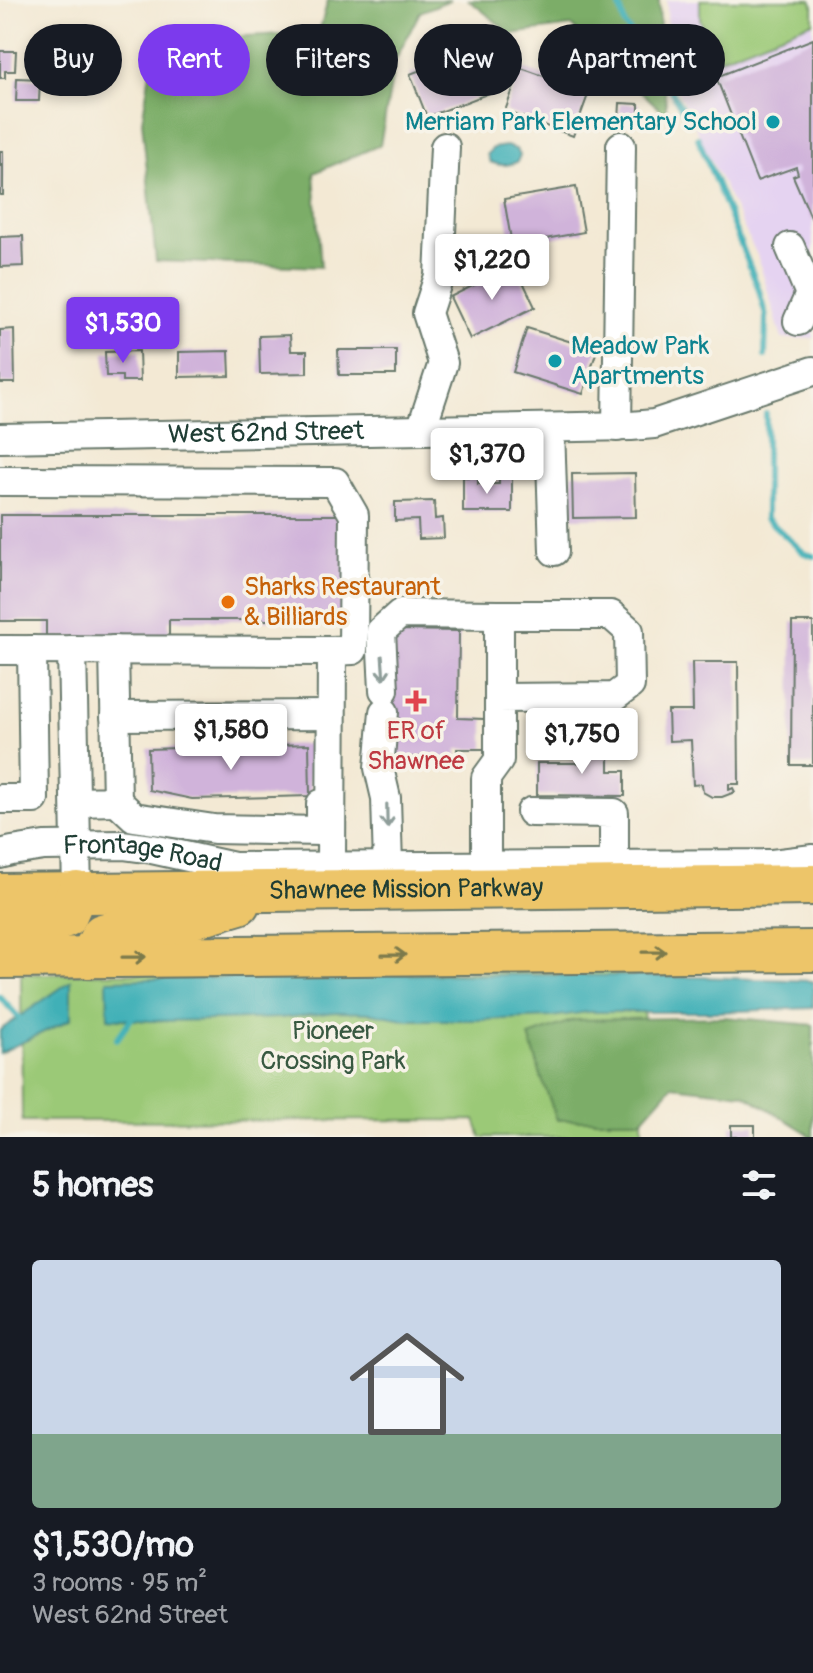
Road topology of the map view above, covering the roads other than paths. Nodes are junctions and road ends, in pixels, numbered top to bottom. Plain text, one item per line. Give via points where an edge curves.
1 (621, 146) dead end
2 (445, 147) dead end
3 (790, 247) dead end
4 (812, 295) edge
5 (798, 321) dead end
6 (813, 371) edge
7 (617, 427) junction
8 (550, 428) junction
9 (421, 430) junction
10 (0, 438) edge
11 (0, 481) edge
12 (554, 551) dead end
13 (499, 615) junction
14 (0, 650) edge
15 (32, 650) junction
16 (72, 650) junction
17 (114, 650) junction
18 (332, 651) junction
19 (499, 698) junction
20 (327, 715) junction
21 (115, 716) junction
22 (0, 799) edge
23 (117, 801) junction
24 (76, 802) junction
25 (531, 812) dead end
26 (77, 846) junction
27 (0, 854) edge
28 (813, 859) edge
29 (614, 865) junction
30 (331, 866) junction
31 (388, 866) junction
32 (486, 866) junction
33 (813, 885) edge
34 (287, 889) junction
35 (77, 892) junction
36 (0, 894) edge
37 (813, 951) edge
38 (7, 955) edge
39 (89, 958) junction

1 - 7 street
2 - 9 street via 439,276 427,313 443,363
3 - 4 street
4 - 5 street
6 - 7 street, West 62nd Street via 654,424
7 - 8 street, West 62nd Street
8 - 9 street, West 62nd Street
8 - 12 street
9 - 10 street, West 62nd Street
11 - 18 street via 335,482 354,515 353,650
13 - 19 street
13 - 19 street via 611,615 629,631 630,685 614,697
13 -> 31 street via 400,614 381,631 384,701 379,768 386,798
14 - 15 street
15 - 16 street
15 - 22 street via 34,799
16 - 17 street
16 - 24 street
17 - 18 street
17 - 21 street
18 - 20 street
19 - 32 street via 499,760 486,778
20 - 21 street
20 - 23 street via 321,831 214,829 134,817
20 - 30 street
21 - 23 street
23 - 24 street
24 - 26 street
25 - 29 street via 614,813
26 - 27 street, Frontage Road
26 - 30 street, Frontage Road via 123,845 234,867
26 - 35 street
28 - 29 street, Frontage Road
29 - 32 street, Frontage Road
30 - 31 street, Frontage Road
31 - 32 street, Frontage Road
33 - 34 highway, Shawnee Mission Parkway
34 - 35 highway, Shawnee Mission Parkway
34 - 39 highway via 172,924 135,925 102,934
35 - 36 highway, Shawnee Mission Parkway
35 - 38 highway via 66,917 13,926
39 -> 37 highway
38 - 39 highway

